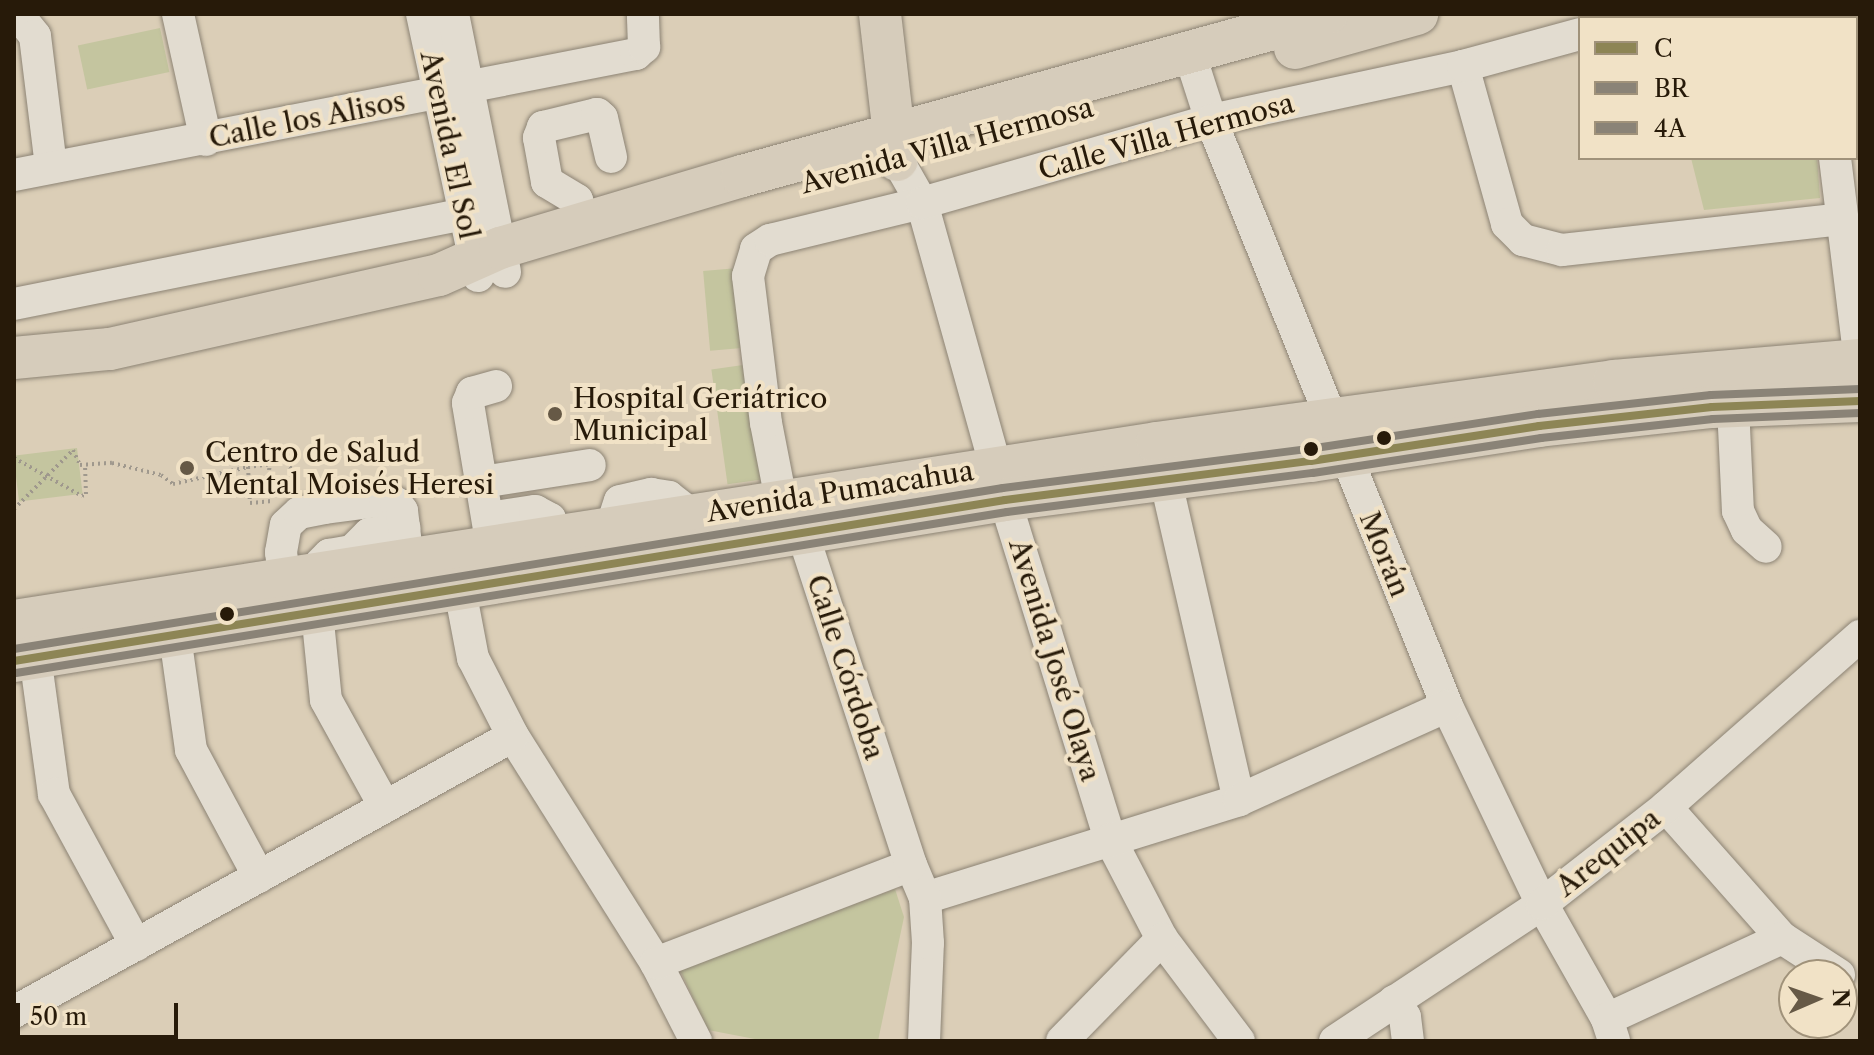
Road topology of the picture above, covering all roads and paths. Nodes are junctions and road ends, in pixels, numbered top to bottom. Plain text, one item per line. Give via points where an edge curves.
1 (178, 14) edge
2 (422, 14) edge
3 (453, 14) edge
4 (643, 14) edge
5 (880, 14) edge
6 (1327, 14) edge
7 (1417, 14) edge
8 (14, 20) edge
9 (1267, 22) edge
10 (1578, 35) edge
11 (898, 41) edge
12 (1193, 64) junction
13 (1463, 66) junction
14 (452, 91) junction
15 (1211, 120) junction
16 (206, 140) junction
17 (907, 144) junction
18 (611, 157) dead end
19 (1835, 160) edge
20 (51, 167) junction
21 (14, 175) edge
22 (922, 203) junction
23 (463, 214) junction
24 (1841, 219) junction
25 (584, 223) junction
26 (756, 249) joint
27 (479, 266) junction
28 (14, 304) edge
29 (14, 358) edge
30 (1860, 361) edge
31 (496, 386) dead end
32 (1732, 388) junction
33 (1860, 401) edge
34 (1340, 438) junction
35 (14, 458) edge
36 (1161, 461) junction
37 (85, 465) junction
38 (270, 465) junction
39 (590, 465) dead end
40 (248, 467) junction
41 (48, 477) junction
42 (482, 482) junction
43 (1001, 483) junction
44 (278, 500) dead end
45 (14, 509) edge
46 (791, 516) junction
47 (406, 545) junction
48 (1766, 547) dead end
49 (473, 552) junction
50 (559, 554) junction
51 (305, 590) junction
52 (175, 636) junction
53 (23, 640) edge
54 (1854, 653) edge
55 (1447, 706) junction
56 (513, 736) junction
57 (1239, 800) junction
58 (385, 807) junction
59 (1666, 807) junction
60 (1110, 839) junction
61 (911, 865) junction
62 (259, 877) junction
63 (925, 898) junction
64 (1542, 904) junction
65 (1782, 938) junction
66 (1162, 939) junction
67 (136, 945) junction
68 (1814, 959) edge
69 (656, 963) junction
70 (1394, 1001) junction
71 (14, 1012) edge
72 (1610, 1030) edge
73 (696, 1041) edge
74 (924, 1041) edge
75 (1062, 1041) edge
76 (1239, 1041) edge
77 (1335, 1041) edge
78 (1408, 1041) edge

1 - 16 street
2 - 14 street, Avenida El Sol
3 - 14 street, Avenida El Sol
4 - 14 street, Calle los Alisos via 644,47 636,54
5 - 11 main road, Avenida José Olaya
6 - 9 main road, Avenida Villa Hermosa
7 - 12 main road, Avenida Villa Hermosa
8 - 20 street via 23,21 35,36
9 - 12 main road, Avenida Villa Hermosa
10 - 13 street, Calle Villa Hermosa
11 - 17 main road, Avenida José Olaya
12 - 15 street, Morán
12 - 17 main road, Avenida Villa Hermosa
13 - 15 street, Calle Villa Hermosa
13 - 24 street via 1507,224 1523,240 1562,250
14 - 16 street, Calle los Alisos
14 - 23 street, Avenida El Sol
14 - 27 street, Avenida El Sol
15 - 22 street, Calle Villa Hermosa
15 - 34 street, Morán
16 - 20 street, Calle los Alisos
17 - 22 street, Avenida José Olaya
17 - 25 main road, Avenida Villa Hermosa
17 - 27 main road, Avenida Villa Hermosa via 749,199
18 - 25 street via 597,114 543,127 539,138 547,182 577,200
19 - 24 street
20 - 21 street, Calle los Alisos
22 - 26 street, Calle Villa Hermosa via 785,236
22 - 43 street, Avenida José Olaya
23 - 27 street, Avenida El Sol
23 - 28 street
24 - 30 street
25 - 27 main road, Avenida Villa Hermosa
26 - 46 street, Calle Córdoba via 748,276 766,423
27 - 29 main road via 110,349
30 - 32 main road, Avenida Pumacahua
31 - 42 street via 472,393 468,403
32 - 33 main road, Avenida Pumacahua
32 - 34 main road, Avenida Pumacahua via 1539,426
32 - 48 street via 1738,511 1747,530
34 - 36 main road, Avenida Pumacahua
34 - 55 street, Morán
35 - 41 path
36 - 43 main road, Avenida Pumacahua
36 - 57 street
37 - 40 path via 112,463 161,475 176,485
37 - 41 path via 77,464 72,450
37 - 41 path via 85,495
38 - 38 path via 270,482 290,482 291,465 280,460
38 - 40 path
39 - 42 street
40 - 44 path via 250,503
41 - 45 path
42 - 49 street
43 - 46 main road, Avenida Pumacahua
43 - 60 street, Avenida José Olaya
46 - 50 main road, Avenida Pumacahua
46 - 50 main road, Avenida Pumacahua via 692,515 611,528
46 - 61 street, Calle Córdoba
47 - 49 main road, Avenida Pumacahua
47 - 51 main road, Avenida Pumacahua
47 - 51 street via 402,511 392,501 299,513 282,534
49 - 50 main road, Avenida Pumacahua
49 - 50 main road, Avenida Pumacahua
49 - 51 main road, Avenida Pumacahua
49 - 56 street via 473,658
51 - 52 main road, Avenida Pumacahua
51 - 53 main road, Avenida Pumacahua
51 - 58 street via 326,700
52 - 53 main road, Avenida Pumacahua
52 - 62 street via 191,750
53 - 67 street via 54,794
54 - 59 street, Arequipa
55 - 57 street
55 - 64 street, Morán
56 - 58 street
56 - 69 street
57 - 60 street
58 - 62 street
59 - 64 street, Arequipa
59 - 65 street
60 - 63 street
60 - 66 street, Avenida José Olaya
61 - 63 street, Calle Córdoba
61 - 69 street
62 - 67 street
63 - 74 street, Calle Córdoba
64 - 70 street, Arequipa
64 - 72 street, Morán
65 - 68 street
65 - 72 street
66 - 75 street
66 - 76 street, Avenida José Olaya
67 - 71 street
69 - 73 street
70 - 77 street, Arequipa
70 - 78 street via 1405,1017

